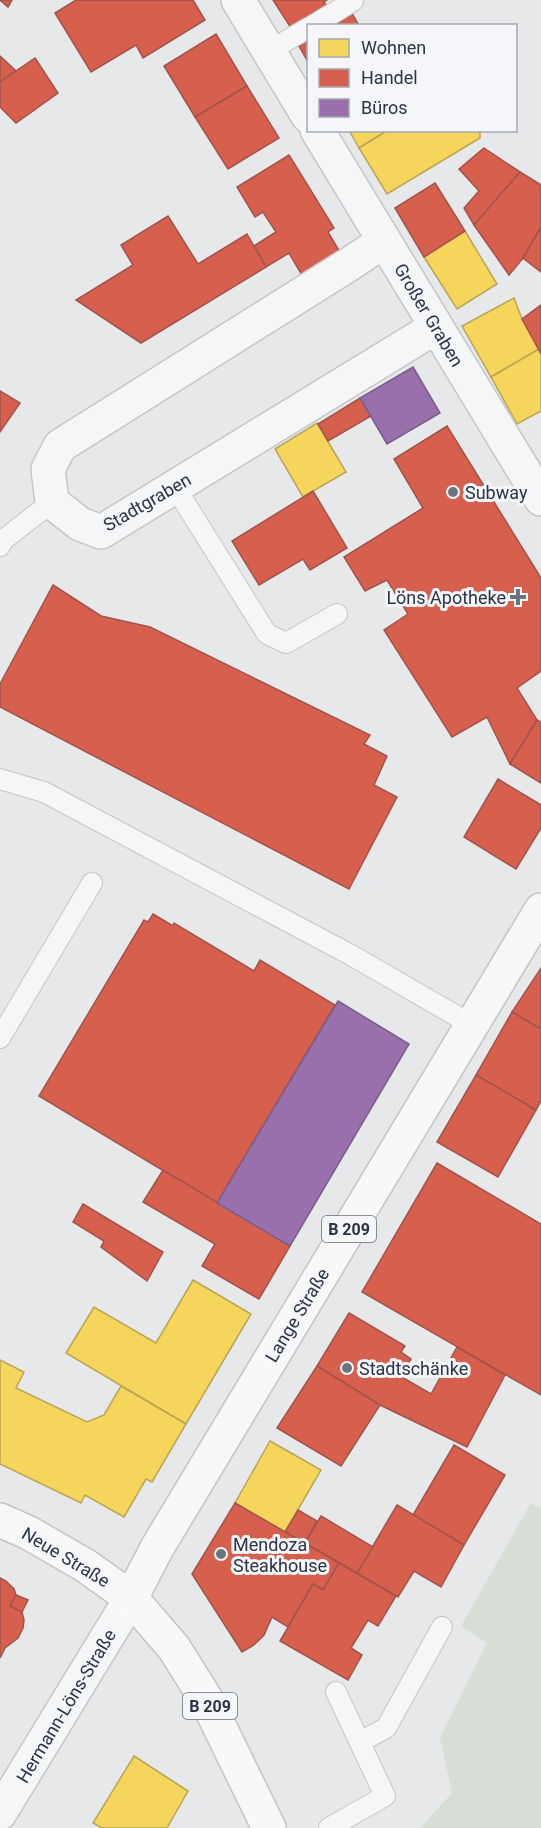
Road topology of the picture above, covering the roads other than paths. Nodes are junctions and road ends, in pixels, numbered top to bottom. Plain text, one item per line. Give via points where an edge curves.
1 (238, 0) edge
2 (353, 1) edge
3 (315, 24) edge
4 (307, 29) edge
5 (269, 51) junction
6 (307, 113) edge
7 (318, 132) edge
8 (384, 241) junction
9 (436, 327) junction
10 (175, 487) junction
11 (541, 497) edge
12 (52, 502) junction
13 (0, 546) edge
14 (337, 614) dead end
15 (0, 779) edge
16 (92, 883) dead end
17 (541, 910) edge
18 (472, 1025) junction
19 (0, 1038) edge
20 (0, 1520) edge
21 (131, 1598) junction
22 (442, 1627) dead end
23 (336, 1692) dead end
24 (360, 1742) junction
25 (3, 1801) edge
26 (269, 1828) edge
27 (329, 1828) edge

1 - 5 street
2 - 3 lane
4 - 5 lane
5 - 6 street
7 - 8 street, Großer Graben
8 - 9 street, Großer Graben
8 - 12 street via 60,446 48,470
9 - 10 street, Stadtgraben
9 - 11 street, Großer Graben
10 - 12 street, Stadtgraben via 102,532 80,524
10 - 14 lane via 267,634 286,643
12 - 13 lane
15 - 18 lane via 44,792 351,955
16 - 19 lane
17 - 18 main road, Lange Straße / B 209
18 - 21 main road, Lange Straße / B 209 via 163,1538
20 - 21 main road, Neue Straße / B 209 via 86,1566
21 - 25 street, Hermann-Löns-Straße
21 - 26 main road, B 209 via 174,1648 206,1699
22 - 24 lane via 386,1728
23 - 24 lane
24 - 27 lane via 385,1796

